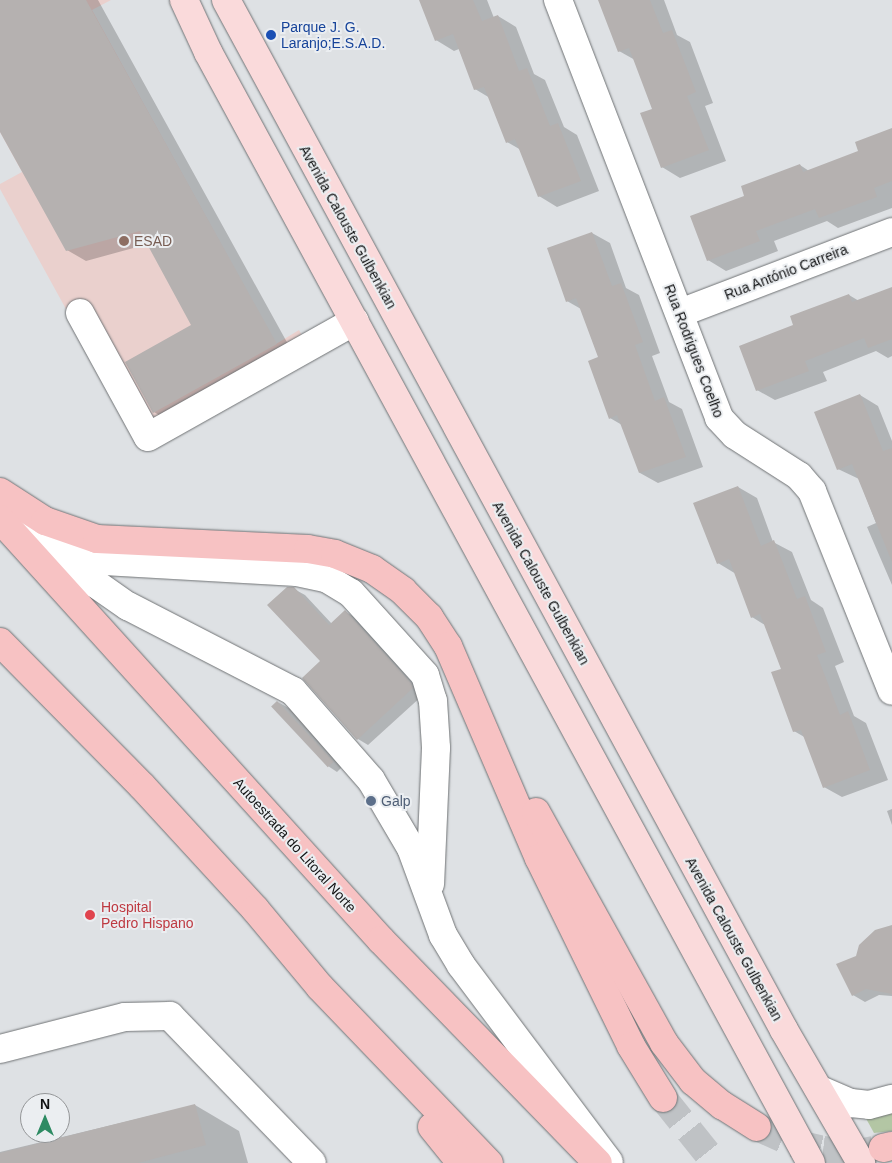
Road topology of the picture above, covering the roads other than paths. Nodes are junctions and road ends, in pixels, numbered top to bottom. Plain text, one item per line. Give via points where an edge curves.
1 (184, 0) edge
2 (226, 0) edge
3 (558, 0) edge
4 (892, 232) edge
5 (80, 313) dead end
6 (680, 313) junction
7 (355, 321) junction
8 (0, 493) edge
9 (0, 519) edge
10 (58, 550) junction
11 (0, 642) edge
12 (892, 691) edge
13 (485, 727) junction
14 (430, 901) junction
15 (320, 987) junction
16 (0, 1049) edge
17 (820, 1090) junction
18 (663, 1098) tunnel mouth
19 (892, 1099) edge
20 (757, 1128) tunnel mouth
21 (312, 1163) edge
22 (461, 1163) edge
23 (489, 1163) edge
24 (598, 1163) edge
25 (610, 1163) edge
26 (811, 1163) edge
27 (861, 1163) edge

1 - 7 main road via 208,52
2 - 17 main road, Avenida Calouste Gulbenkian via 746,960
3 - 6 street, Rua Rodrigues Coelho
4 - 6 street, Rua António Carreira
5 - 7 street via 148,436
6 - 12 street, Rua Rodrigues Coelho via 725,428 799,476 812,491
7 - 26 main road
8 - 10 street
8 - 13 highway via 45,521 97,539 308,549 335,554 372,569 403,591 429,617 448,646
9 - 24 highway, Autoestrada do Litoral Norte via 381,940
10 - 14 street via 96,584 128,606 293,690 371,780 396,818 411,848
10 - 14 street via 104,561 297,572 326,578 351,592 425,675 433,701 436,748
11 - 15 highway via 142,786 255,909
13 - 18 highway via 543,867 631,1046
13 - 20 highway via 664,1043 693,1080 722,1105
14 - 25 street via 443,935 494,1013
15 - 22 highway
15 - 23 highway
16 - 21 street via 125,1017 170,1016
17 - 19 street via 851,1103 869,1105
17 - 27 main road, Avenida Calouste Gulbenkian

